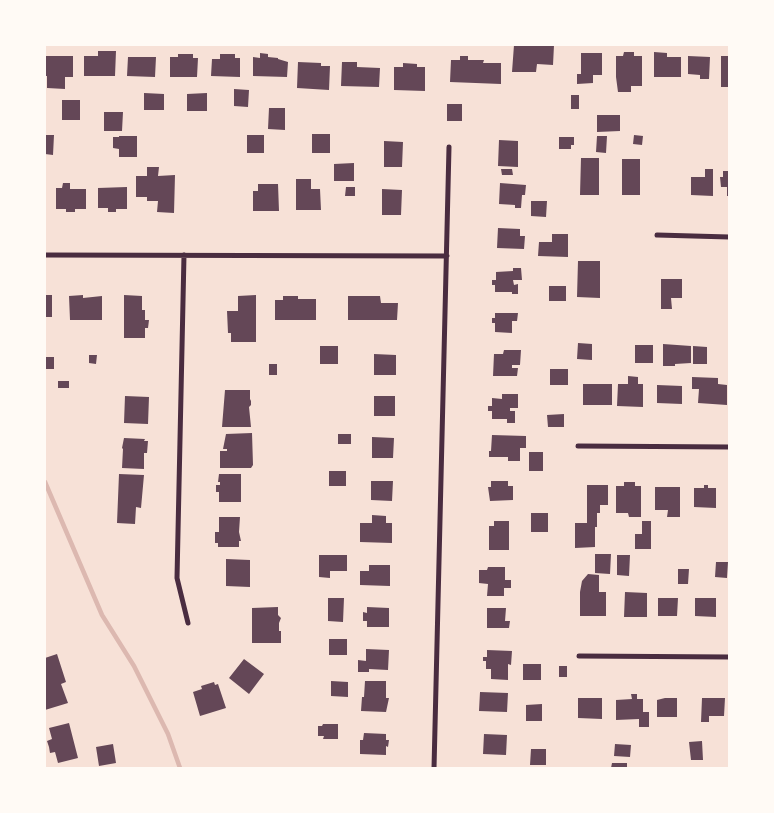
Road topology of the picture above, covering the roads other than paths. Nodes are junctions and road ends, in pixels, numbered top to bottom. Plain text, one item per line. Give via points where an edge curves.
1 (449, 147) dead end
2 (657, 235) dead end
3 (729, 237) edge
4 (45, 255) edge
5 (184, 255) junction
6 (447, 256) junction
7 (578, 446) dead end
8 (729, 447) edge
9 (188, 623) dead end
10 (580, 656) dead end
11 (729, 657) edge
12 (434, 768) edge

1 - 6 street
2 - 3 street
4 - 5 street
5 - 6 street
5 - 9 street via 176,578
6 - 12 street
7 - 8 street
10 - 11 street

